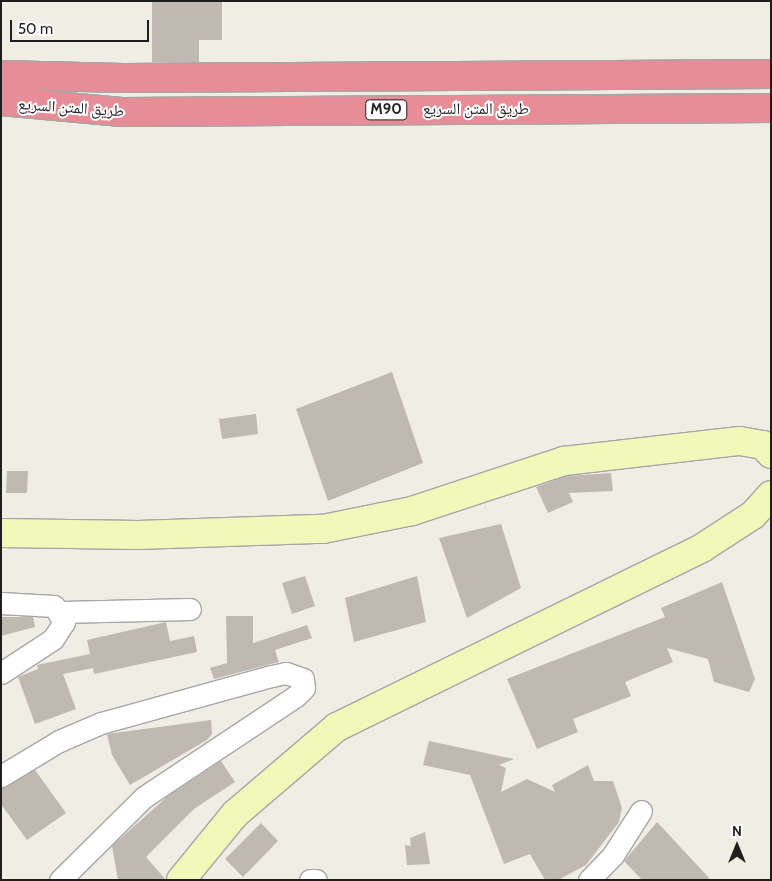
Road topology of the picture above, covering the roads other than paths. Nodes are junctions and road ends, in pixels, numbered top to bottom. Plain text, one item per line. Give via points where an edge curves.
1 (1, 57) edge
2 (771, 74) edge
3 (1, 75) edge
4 (72, 78) junction
5 (1, 101) edge
6 (771, 108) edge
7 (771, 454) edge
8 (771, 495) edge
9 (1, 534) edge
10 (1, 604) edge
11 (190, 609) dead end
12 (61, 612) junction
13 (1, 673) edge
14 (1, 776) edge
15 (641, 811) dead end
16 (60, 880) edge
17 (181, 880) edge
18 (310, 880) edge
19 (316, 880) edge
20 (589, 880) edge

1 - 4 highway
2 - 4 highway, طريق المتن السريع / M90
3 - 4 highway, طريق المتن السريع / M90
5 - 6 highway, طريق المتن السريع / M90 via 122,112
7 - 9 street via 763,446 740,440 564,462 412,511 323,529 157,535
8 - 17 street via 753,515 702,548 337,727 235,814
10 - 12 street via 41,603
11 - 12 street
12 - 13 street via 64,622 53,639
14 - 16 street via 59,741 102,723 272,676 295,674 303,679 304,688 296,696 144,797
15 - 20 street via 613,855
18 - 19 street

